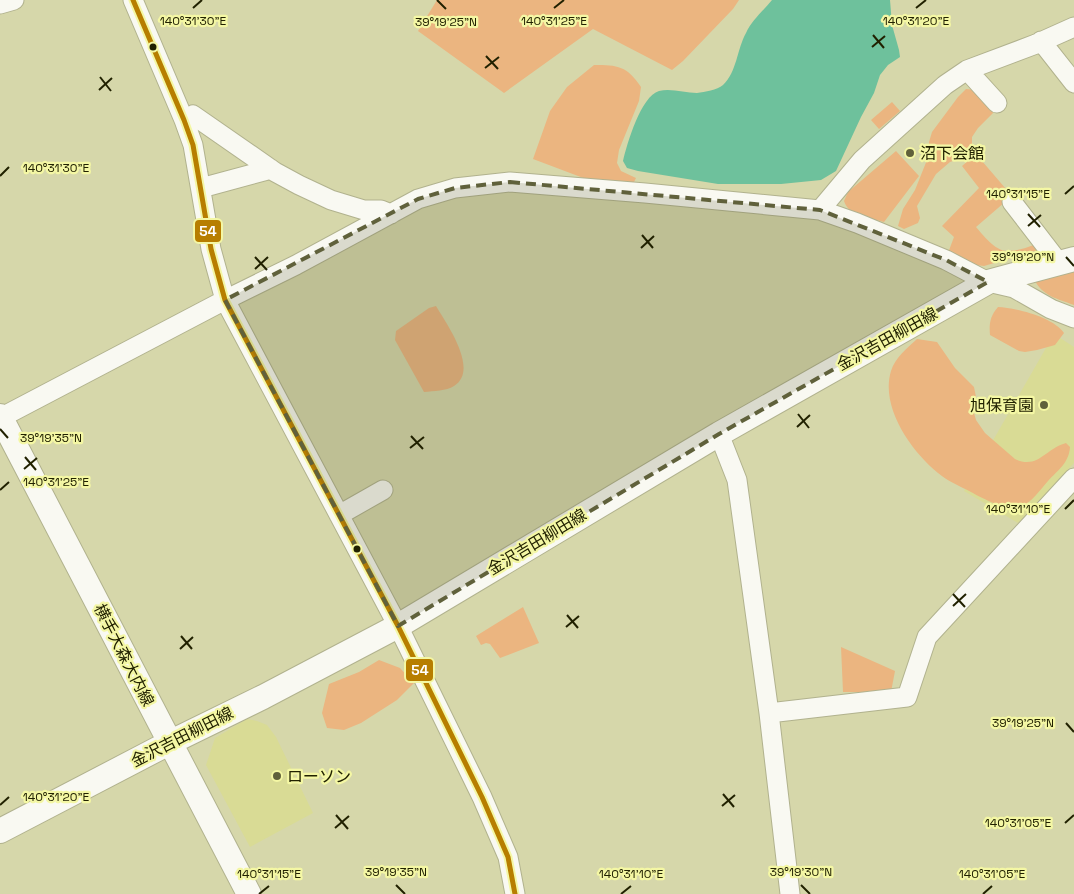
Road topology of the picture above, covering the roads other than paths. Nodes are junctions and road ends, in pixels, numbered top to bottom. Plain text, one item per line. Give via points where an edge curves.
1 (14, 0) edge
2 (134, 0) edge
3 (0, 4) edge
4 (1074, 27) edge
5 (1041, 42) junction
6 (967, 70) junction
7 (1074, 83) edge
8 (998, 103) dead end
9 (184, 120) junction
10 (271, 169) junction
11 (201, 188) junction
12 (1012, 202) dead end
13 (820, 210) junction
14 (390, 214) junction
15 (1066, 261) edge
16 (988, 282) junction
17 (225, 300) junction
18 (1074, 318) edge
19 (0, 417) edge
20 (719, 434) junction
21 (1074, 478) edge
22 (383, 490) dead end
23 (339, 515) junction
24 (398, 626) junction
25 (769, 713) junction
26 (169, 743) junction
27 (0, 831) edge
28 (249, 894) edge
29 (515, 894) edge
30 (790, 894) edge

1 - 3 street
2 - 9 street
4 - 5 street
5 - 6 street
5 - 7 street
6 - 8 street
6 - 13 street via 945,85 862,160
9 - 10 street via 193,116
9 - 11 street via 193,145
10 - 11 street
10 - 14 street via 331,200
11 - 17 street via 211,249
12 - 15 street
13 - 14 street via 510,182 456,188 418,200
13 - 16 street via 946,260
14 - 17 street
15 - 16 main road, 金沢吉田柳田線
16 - 18 street via 1014,288
16 - 20 main road, 金沢吉田柳田線
17 - 19 street
17 - 23 street
19 - 26 main road, 横手大森大内線
20 - 24 main road, 金沢吉田柳田線
20 - 25 street via 737,480
21 - 25 street via 927,637 907,697
22 - 23 street
23 - 24 street
24 - 26 main road, 金沢吉田柳田線
24 - 29 street via 482,797 508,857
25 - 30 street
26 - 27 main road, 金沢吉田柳田線
26 - 28 main road, 横手大森大内線

